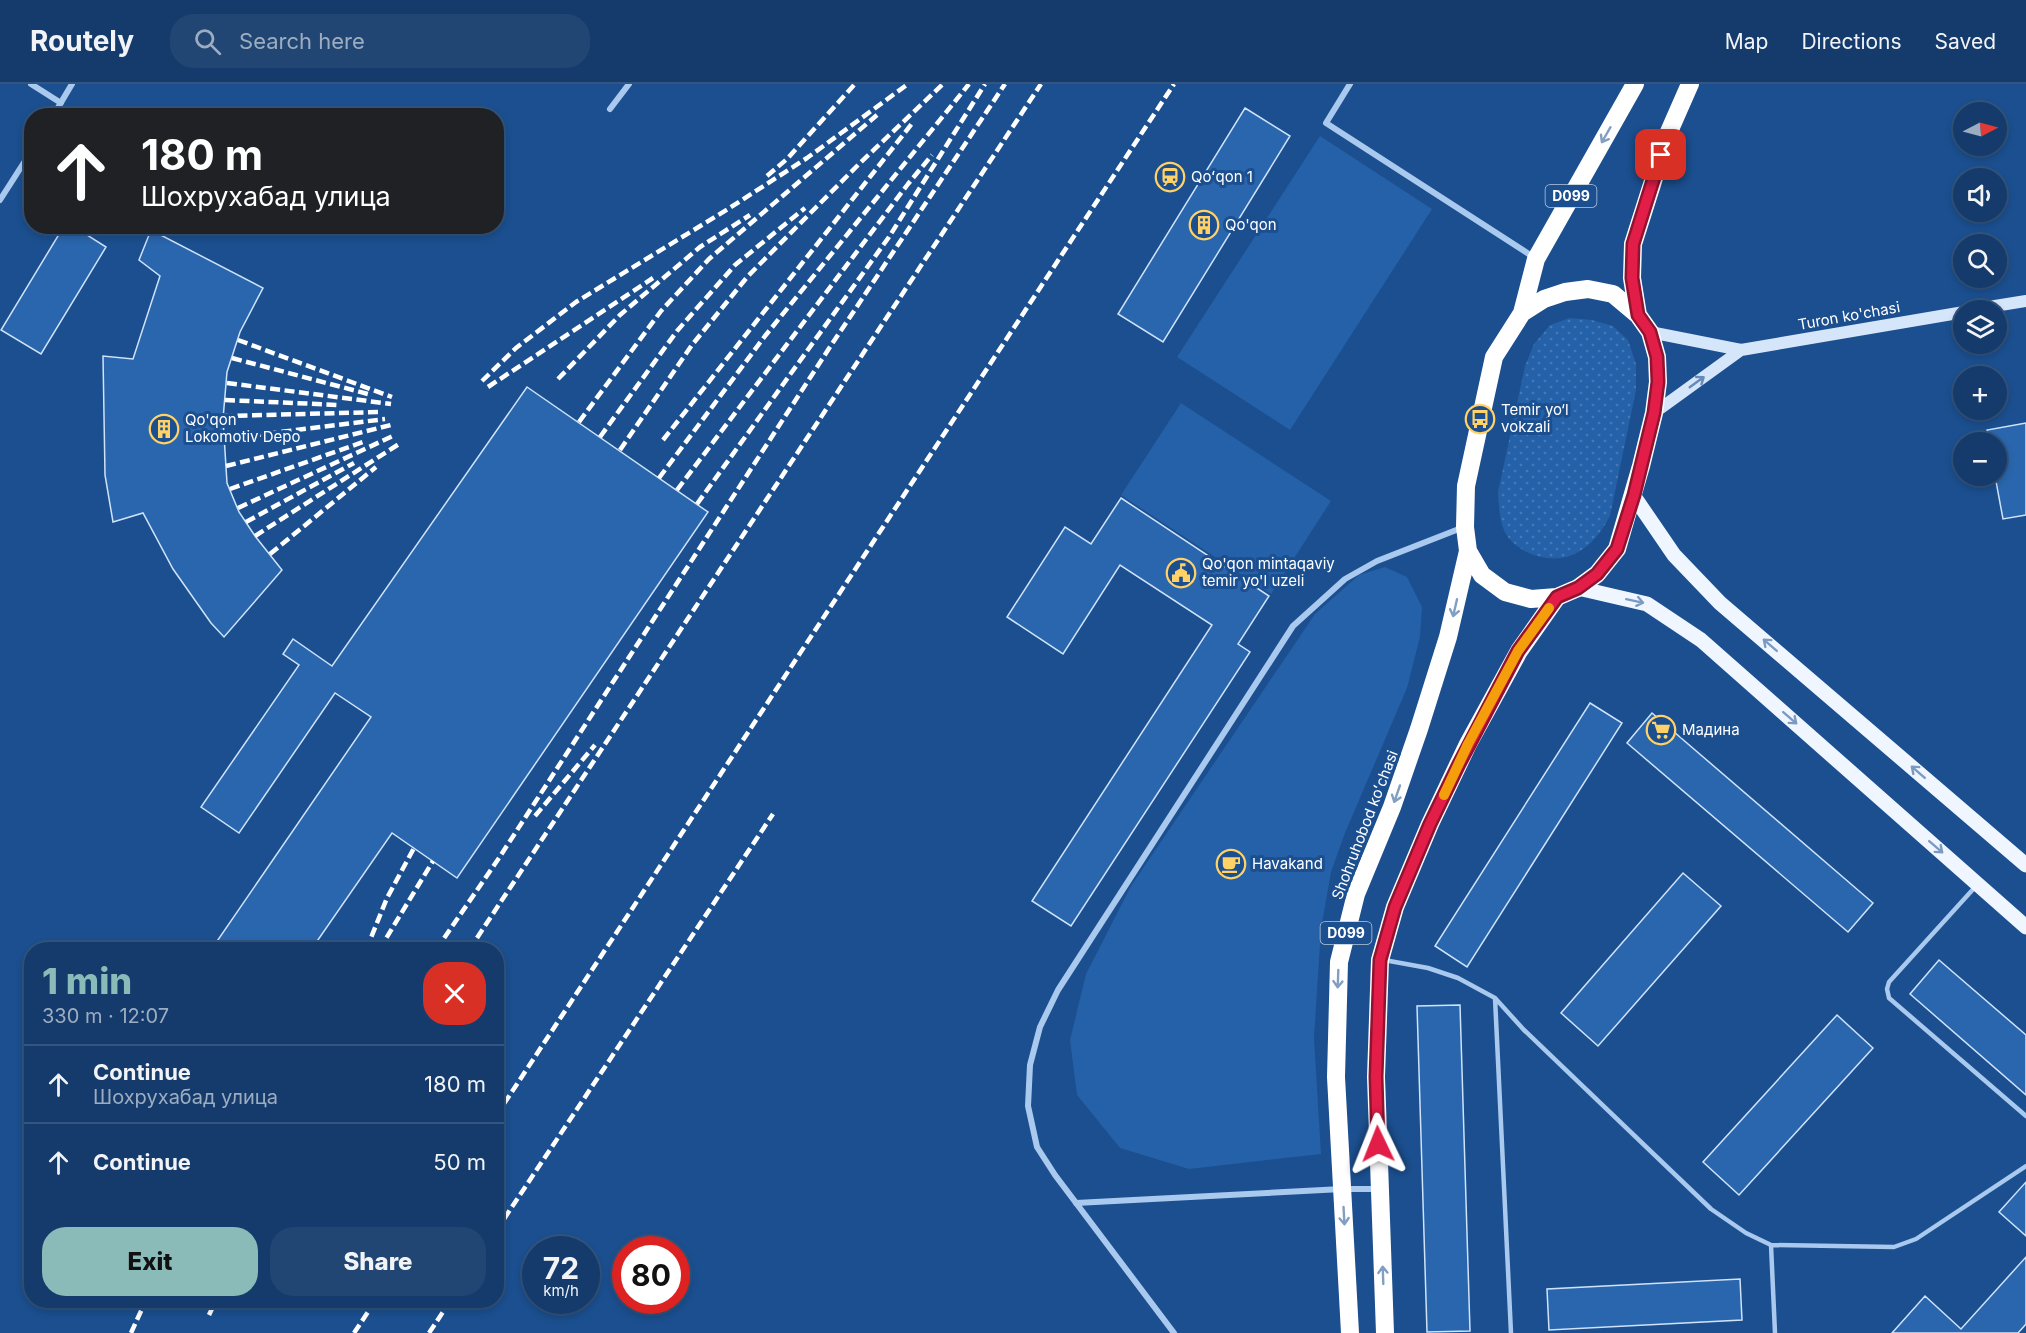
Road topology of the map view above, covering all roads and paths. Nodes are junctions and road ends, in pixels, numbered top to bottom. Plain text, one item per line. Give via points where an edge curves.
1 (32, 84) edge
2 (72, 84) edge
3 (629, 84) edge
4 (1350, 84) edge
5 (1635, 84) edge
6 (1690, 84) edge
7 (61, 103) junction
8 (58, 108) edge
9 (610, 109) dead end
10 (24, 162) edge
11 (0, 200) edge
12 (1536, 259) junction
13 (2026, 301) edge
14 (2007, 304) edge
15 (1522, 314) junction
16 (1953, 314) edge
17 (1638, 315) junction
18 (1650, 332) junction
19 (1741, 350) junction
20 (1654, 413) junction
21 (1634, 495) junction
22 (1465, 526) junction
23 (1468, 551) junction
24 (1578, 588) junction
25 (1557, 597) junction
26 (2026, 865) edge
27 (1978, 884) junction
28 (2026, 927) edge
29 (1380, 960) junction
30 (1495, 998) junction
31 (2026, 1116) edge
32 (2026, 1166) edge
33 (1342, 1189) junction
34 (1380, 1189) junction
35 (1076, 1203) junction
36 (1771, 1245) junction
37 (1174, 1333) edge
38 (1350, 1333) edge
39 (1385, 1333) edge
40 (1511, 1333) edge
41 (1775, 1333) edge

1 - 7 street
2 - 7 street
3 - 9 street
4 - 12 street via 1326,123
5 -> 12 highway, D099
6 - 17 highway, D099 via 1668,134 1633,244 1632,278
7 - 8 street
10 - 11 street
12 - 15 highway, D099
13 - 14 main road
15 - 17 highway, D099 via 1544,299 1588,289 1613,294
15 - 22 highway, D099 via 1494,357 1466,486
16 - 19 main road, Turon ko'chasi
17 - 18 highway, D099
18 - 19 main road, Turon ko'chasi
18 - 20 highway, D099 via 1657,357
20 -> 19 main road, Turon ko'chasi
20 - 21 highway, D099
21 - 24 highway, D099 via 1617,549 1597,574
26 -> 21 main road via 1720,603 1674,555
22 - 23 highway, D099
22 - 35 street via 1377,561 1345,579 1293,626 1058,990 1040,1027 1030,1065 1028,1106 1037,1147
23 - 25 highway, D099 via 1482,574 1505,592 1532,599
23 -> 33 highway, Shohruhobod koʻchasi / D099 via 1448,637 1392,807 1356,894 1339,962 1336,1077
24 - 25 highway, D099
24 -> 27 main road via 1647,604 1701,640
25 - 29 highway, D099 via 1518,651 1463,754 1395,907
27 - 28 main road
27 - 31 lane via 1889,982 1887,989 1889,998
29 - 30 lane via 1428,968 1458,978
29 - 34 highway, D099 via 1376,1077
30 - 36 lane via 1712,1209
30 - 40 lane
32 - 36 lane via 1917,1239 1894,1246
33 - 34 street
33 - 35 street
33 -> 38 highway, Shohruhobod koʻchasi / D099
39 -> 34 highway, D099
35 - 37 street
36 - 41 lane

